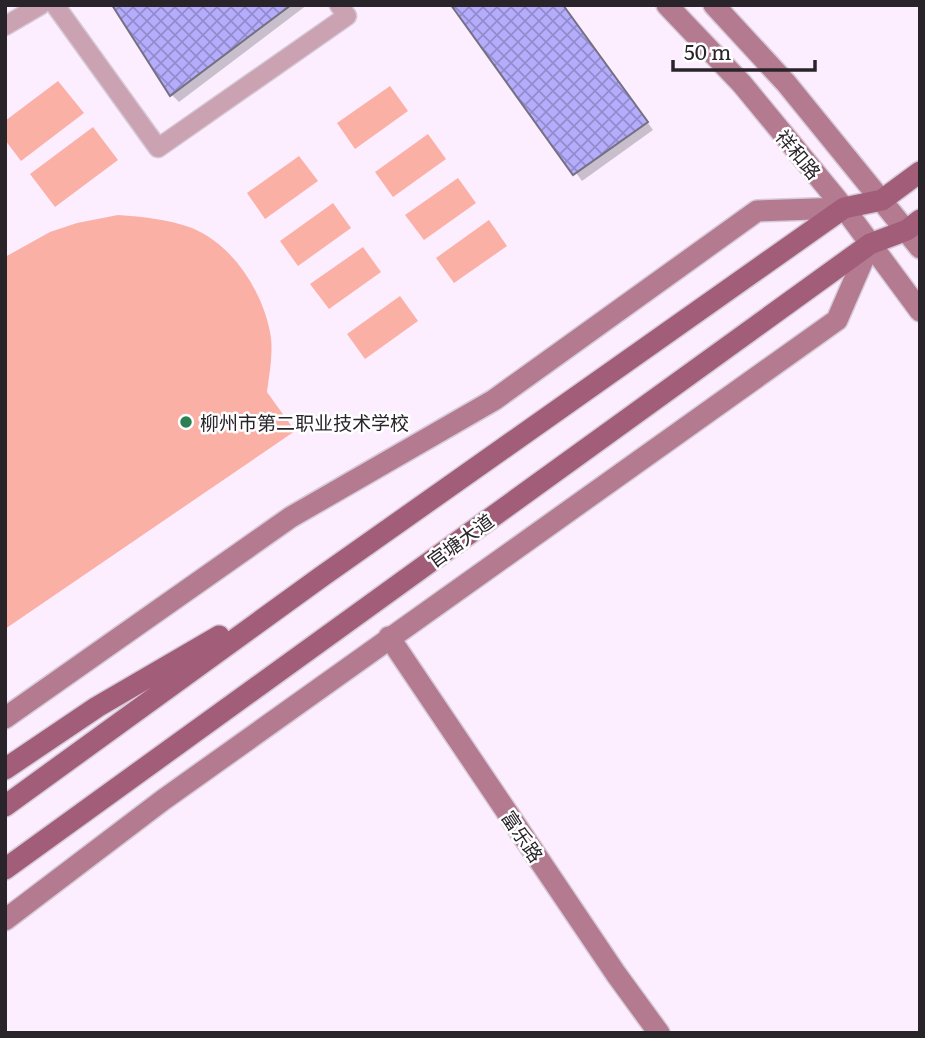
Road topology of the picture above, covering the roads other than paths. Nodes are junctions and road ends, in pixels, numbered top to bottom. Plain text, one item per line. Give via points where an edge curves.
1 (41, 5) edge
2 (55, 5) edge
3 (339, 5) edge
4 (667, 5) edge
5 (714, 5) edge
6 (5, 26) edge
7 (920, 172) edge
8 (882, 200) junction
9 (844, 208) junction
10 (913, 225) edge
11 (870, 244) junction
12 (920, 248) edge
13 (920, 311) edge
14 (321, 577) junction
15 (389, 637) junction
16 (5, 718) edge
17 (5, 769) edge
18 (5, 806) edge
19 (5, 869) edge
20 (5, 920) edge
21 (659, 1033) edge

1 - 6 street
2 - 3 street via 158,148 347,16
4 - 9 main road, 祥和路 via 742,85
5 - 8 main road, 祥和路 via 786,83
7 - 8 main road
8 - 9 main road
8 - 10 main road, 祥和路
9 - 11 main road, 祥和路
9 - 14 main road
9 - 16 main road via 757,211 494,400 291,517
10 - 11 main road, 官塘大道
10 - 12 main road, 祥和路
11 - 13 main road, 祥和路
11 - 15 main road via 837,320
11 - 19 main road, 官塘大道
14 - 17 main road via 97,707
14 - 18 main road
15 - 20 main road
15 - 21 main road, 富乐路

